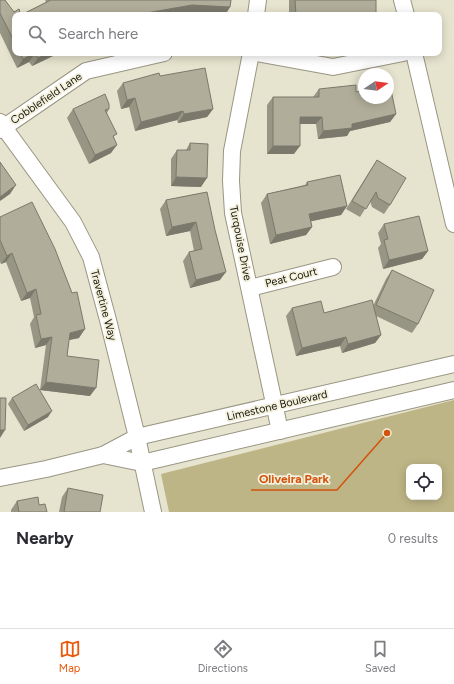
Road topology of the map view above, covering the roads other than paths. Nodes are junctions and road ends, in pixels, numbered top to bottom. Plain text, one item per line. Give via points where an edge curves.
1 (258, 0) edge
2 (402, 0) edge
3 (256, 12) edge
4 (405, 12) edge
5 (151, 56) edge
6 (250, 56) edge
7 (272, 56) edge
8 (388, 56) edge
9 (415, 56) edge
10 (1, 126) edge
11 (454, 224) edge
12 (333, 267) dead end
13 (250, 288) junction
14 (454, 364) edge
15 (454, 390) edge
16 (276, 405) junction
17 (280, 431) junction
18 (137, 437) junction
19 (103, 455) junction
20 (142, 463) junction
21 (0, 478) edge
22 (153, 512) edge

1 - 3 street
2 - 4 street
5 - 10 street, Cobblefield Lane via 86,71
6 - 13 street, Turqouise Drive via 232,151 231,181 233,213
7 - 8 street via 333,67
9 - 11 street
10 - 18 street, Travertine Way via 73,222 91,257
12 - 13 street, Peat Court
13 - 16 street, Turqouise Drive
14 - 16 street, Limestone Boulevard
15 - 17 street, Limestone Boulevard
16 - 17 street, Turqouise Drive
16 - 18 street, Limestone Boulevard
17 - 20 street, Limestone Boulevard
18 - 19 street, Limestone Boulevard
18 - 20 street, Travertine Way
19 - 20 street, Limestone Boulevard
19 - 21 street, Limestone Boulevard
20 - 22 street, Travertine Way

